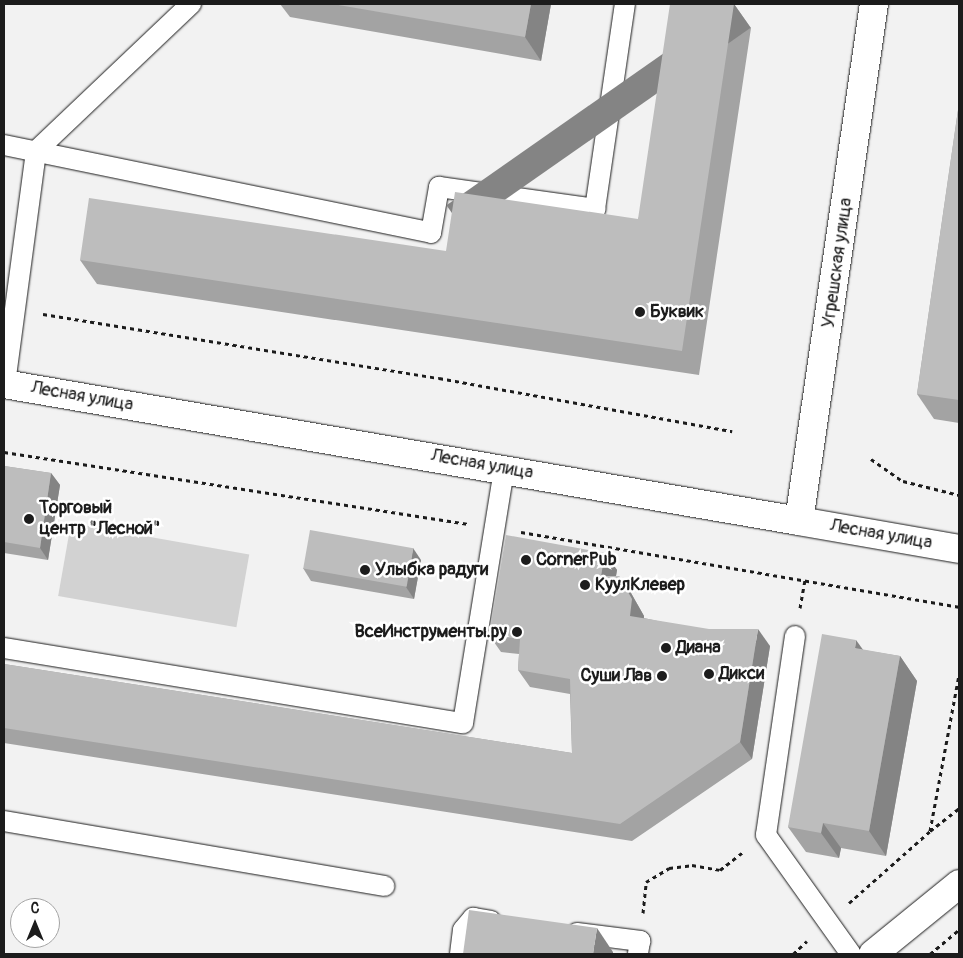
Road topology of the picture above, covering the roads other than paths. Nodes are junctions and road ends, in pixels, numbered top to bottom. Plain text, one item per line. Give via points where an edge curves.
1 (191, 4) edge
2 (626, 4) edge
3 (874, 4) edge
4 (4, 145) edge
5 (36, 151) junction
6 (5, 384) edge
7 (504, 469) junction
8 (799, 521) junction
9 (959, 549) edge
10 (795, 636) dead end
11 (4, 648) edge
12 (4, 821) edge
13 (959, 884) edge
14 (384, 886) dead end
15 (512, 924) edge
16 (561, 930) edge
17 (460, 954) edge
18 (638, 954) edge
19 (851, 954) edge
20 (873, 954) edge

1 - 5 lane
2 - 5 lane via 595,209 438,187 431,233
3 - 8 street, Угрешская улица
4 - 5 lane
5 - 6 lane
6 - 7 street, Лесная улица
7 - 8 street, Лесная улица
7 - 11 lane via 464,723
8 - 9 street, Лесная улица
10 - 19 lane via 766,835
12 - 14 lane
13 - 20 street
15 - 17 lane via 473,918 463,930
16 - 18 lane via 640,941

